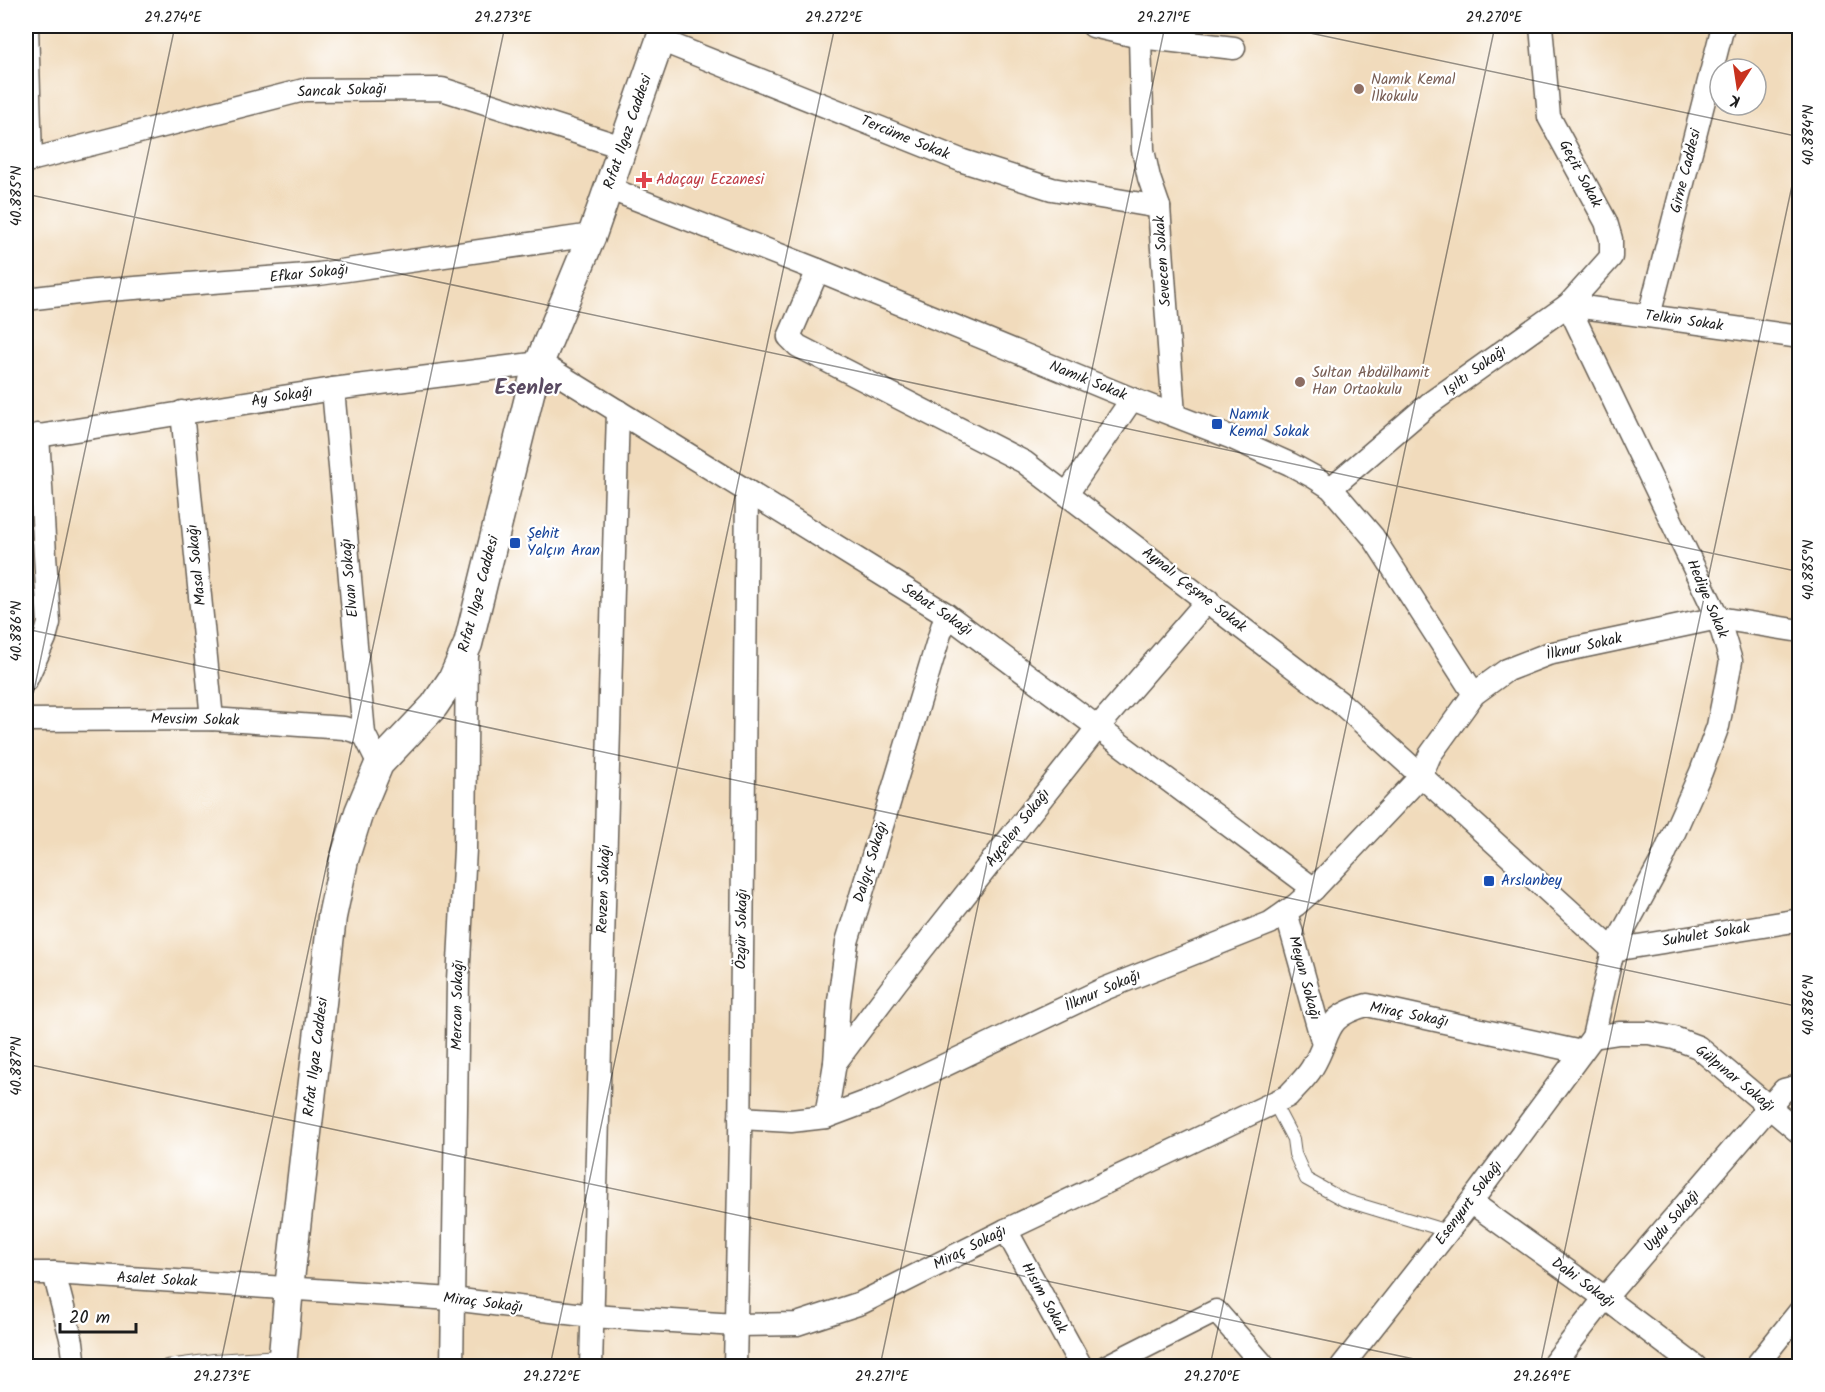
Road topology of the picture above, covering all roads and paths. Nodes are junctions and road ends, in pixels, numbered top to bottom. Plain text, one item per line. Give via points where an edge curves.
1 (27, 26) edge
2 (1094, 26) edge
3 (1541, 26) edge
4 (1724, 26) edge
5 (663, 33) edge
6 (1140, 37) junction
7 (1234, 48) dead end
8 (622, 147) junction
9 (28, 160) edge
10 (608, 188) junction
11 (1159, 207) junction
12 (592, 235) junction
13 (818, 270) junction
14 (26, 299) edge
15 (1568, 305) junction
16 (1649, 316) junction
17 (1800, 337) edge
18 (540, 363) junction
19 (333, 389) junction
20 (1132, 399) junction
21 (618, 411) junction
22 (182, 412) junction
23 (1173, 415) junction
24 (32, 437) edge
25 (1331, 488) junction
26 (747, 491) junction
27 (1067, 494) junction
28 (1208, 600) junction
29 (946, 614) junction
30 (1718, 618) junction
31 (1800, 631) edge
32 (468, 644) junction
33 (26, 680) edge
34 (1474, 694) junction
35 (212, 719) junction
36 (26, 720) edge
37 (1098, 727) junction
38 (364, 734) junction
39 (379, 764) junction
40 (1421, 776) junction
41 (1314, 889) junction
42 (1286, 912) junction
43 (1800, 920) edge
44 (1613, 950) junction
45 (1323, 1044) junction
46 (1587, 1044) junction
47 (836, 1063) junction
48 (1800, 1086) edge
49 (1274, 1103) junction
50 (1770, 1108) junction
51 (826, 1117) junction
52 (740, 1118) junction
53 (1800, 1133) edge
54 (1471, 1202) junction
55 (1006, 1230) junction
56 (1448, 1231) junction
57 (26, 1273) edge
58 (54, 1273) junction
59 (289, 1288) junction
60 (1605, 1298) junction
61 (452, 1299) junction
62 (1800, 1311) edge
63 (592, 1316) junction
64 (736, 1325) junction
65 (283, 1361) edge
66 (75, 1366) edge
67 (167, 1366) edge
68 (452, 1366) edge
69 (591, 1366) edge
70 (735, 1366) edge
71 (1082, 1366) edge
72 (1107, 1366) edge
73 (1264, 1366) edge
74 (1342, 1366) edge
75 (1552, 1366) edge
76 (1695, 1366) edge
77 (1756, 1366) edge

1 - 9 street
2 - 6 street
3 - 15 street, Geçit Sokak via 1549,117 1606,222 1611,239 1611,257
4 - 16 street, Girne Caddesi
5 - 8 street, Rıfat Ilgaz Caddesi
5 - 11 street, Tercüme Sokak via 963,161 1052,189
6 - 7 street
6 - 11 street, Sevecen Sokak via 1143,150
8 - 9 street, Sancak Sokağı via 442,89 304,90
8 - 10 street, Rıfat Ilgaz Caddesi
10 - 12 street, Rıfat Ilgaz Caddesi
10 - 13 street, Namık Sokak
11 - 23 street, Sevecen Sokak
12 - 14 street, Efkar Sokağı via 319,274
12 - 18 street, Rıfat Ilgaz Caddesi
13 - 20 street, Namık Sokak
13 - 27 street, Aynalı Çeşme Sokak via 789,337 798,346 1024,462
15 - 16 street, Telkin Sokak
15 - 25 street, Işıltı Sokağı via 1429,404
15 - 30 street, Hediye Sokak
16 - 17 street, Telkin Sokak
18 - 19 street, Ay Sokağı
18 - 21 street, Sebat Sokağı
18 - 32 street, Rıfat Ilgaz Caddesi
19 - 22 street, Ay Sokağı
19 - 38 street, Elvan Sokağı
20 - 23 street, Namık Sokak
20 - 27 street
21 - 26 street, Sebat Sokağı
21 - 63 street, Revzen Sokağı
22 - 24 street, Ay Sokağı
22 - 35 street, Masal Sokağı
23 - 25 street, Namık Sokak via 1290,464
24 - 33 street via 48,623
25 - 34 street, Namık Sokak via 1372,537
26 - 29 street, Sebat Sokağı
26 - 52 street, Özgür Sokağı
27 - 28 street, Aynalı Çeşme Sokak
28 - 37 street, Ayçelen Sokağı
28 - 40 street, Aynalı Çeşme Sokak via 1343,705
29 - 37 street, Sebat Sokağı
29 - 47 street, Dalgıç Sokağı via 847,942
30 - 31 street, İlknur Sokak
30 - 34 street, İlknur Sokak via 1548,654 1507,670
30 - 44 street, Hediye Sokak via 1731,661 1718,726 1661,862
32 - 39 street, Rıfat Ilgaz Caddesi via 453,678 434,706
32 - 61 street, Mercan Sokağı
34 - 40 street, İlknur Sokak via 1430,755
35 - 36 street, Mevsim Sokak
35 - 38 street, Mevsim Sokak via 344,728
37 - 41 street, Sebat Sokağı
37 - 47 street, Ayçelen Sokağı
38 - 39 street, Elvan Sokağı
39 - 59 street, Rıfat Ilgaz Caddesi via 344,860 332,917
40 - 41 street, İlknur Sokağı
40 - 44 street, Aynalı Çeşme Sokak
41 - 42 street, İlknur Sokağı
42 - 45 street, Meyan Sokağı
42 - 51 street, İlknur Sokağı via 1270,923 1104,989 874,1099
43 - 44 street, Suhulet Sokak
44 - 46 street, Hediye Sokak
45 - 46 street, Miraç Sokağı via 1338,1016 1367,1005
45 - 49 street, Miraç Sokağı via 1300,1084
46 - 50 street, Gülpınar Sokağı via 1619,1033 1674,1038 1698,1047
46 - 54 street, Esenyurt Sokağı
47 - 51 street, Dalgıç Sokağı
48 - 50 street, Uydu Sokağı via 1784,1090
49 - 55 street, Miraç Sokağı
49 - 56 lane via 1293,1138 1306,1179 1344,1200
50 - 53 street, Gülpınar Sokağı
50 - 60 street, Uydu Sokağı
51 - 52 street, İlknur Sokağı via 791,1121
52 - 64 street, Özgür Sokağı
54 - 56 street, Esenyurt Sokağı
54 - 60 street, Dahi Sokağı
55 - 64 street, Miraç Sokağı via 861,1303 828,1315 797,1324
55 - 71 street, Hısım Sokak
56 - 74 street, Esenyurt Sokağı
57 - 58 street, Asalet Sokak
58 - 59 street, Asalet Sokak
58 - 66 street
59 - 61 street, Miraç Sokağı
59 - 65 street, Rıfat Ilgaz Caddesi
60 - 75 street, Uydu Sokağı
60 - 76 street, Dahi Sokağı
61 - 63 street, Miraç Sokağı
61 - 68 street, Mercan Sokağı
62 - 77 street
63 - 64 street, Miraç Sokağı
63 - 69 street, Revzen Sokağı
64 - 70 street, Özgür Sokağı
65 - 67 lane via 214,1360
72 - 73 street via 1216,1311

